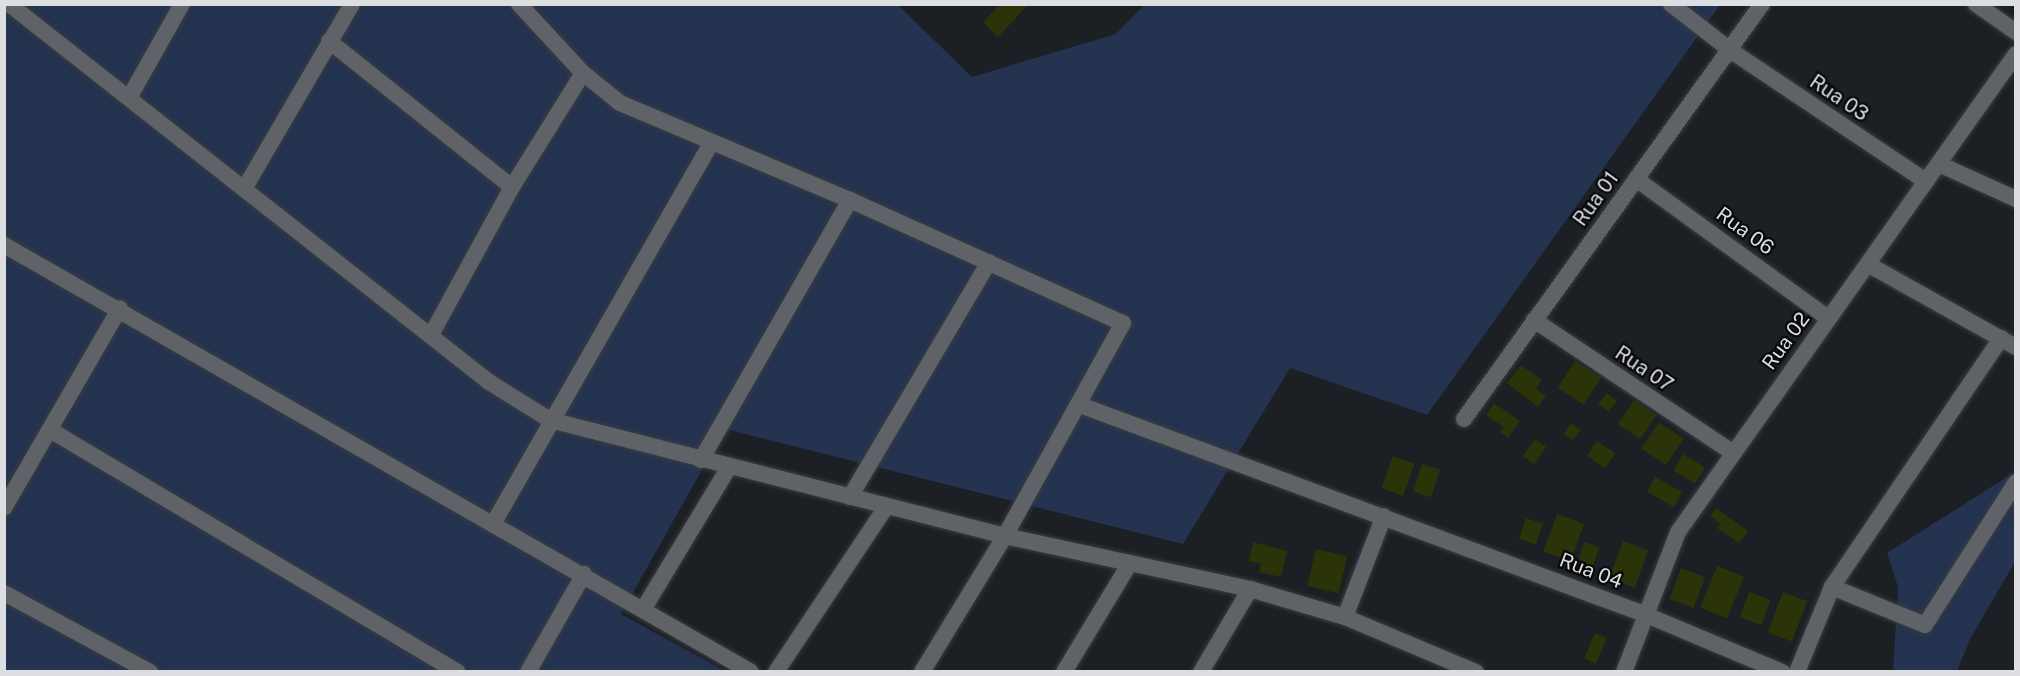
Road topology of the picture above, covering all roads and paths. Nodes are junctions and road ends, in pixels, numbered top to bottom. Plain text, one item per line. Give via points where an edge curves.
1 (9, 4) edge
2 (182, 4) edge
3 (352, 4) edge
4 (519, 4) edge
5 (1671, 4) edge
6 (1762, 4) edge
7 (1976, 4) edge
8 (2016, 32) edge
9 (329, 41) junction
10 (1730, 50) junction
11 (2016, 54) edge
12 (583, 74) junction
13 (129, 98) junction
14 (712, 142) junction
15 (1939, 164) junction
16 (1636, 179) junction
17 (1926, 181) junction
18 (512, 187) junction
19 (244, 189) junction
20 (2016, 199) edge
21 (850, 200) junction
22 (4, 245) edge
23 (989, 262) junction
24 (1869, 265) junction
25 (120, 308) junction
26 (1828, 318) junction
27 (1534, 320) junction
28 (432, 335) junction
29 (2008, 342) edge
30 (1080, 405) junction
31 (1464, 419) dead end
32 (550, 420) junction
33 (50, 430) junction
34 (1732, 452) junction
35 (701, 460) junction
36 (729, 467) junction
37 (2016, 482) edge
38 (850, 497) junction
39 (886, 507) junction
40 (4, 508) edge
41 (1384, 516) junction
42 (493, 524) junction
43 (1005, 536) junction
44 (1130, 563) junction
45 (584, 574) junction
46 (1833, 587) junction
47 (1250, 589) junction
48 (4, 593) edge
49 (644, 608) junction
50 (1644, 614) junction
51 (1345, 617) junction
52 (1465, 670) edge
53 (150, 672) edge
54 (458, 672) edge
55 (528, 672) edge
56 (751, 672) edge
57 (776, 672) edge
58 (922, 672) edge
59 (1064, 672) edge
60 (1201, 672) edge
61 (1624, 672) edge
62 (1782, 672) edge
63 (1797, 672) edge

1 - 13 street
2 - 13 street
3 - 9 street
4 - 12 street
5 - 10 street, Rua 03
6 - 10 street, Rua 01
7 - 8 street
9 - 18 street
9 - 19 street
10 - 16 street, Rua 01
10 - 17 street, Rua 03
11 - 15 street, Rua 02
12 - 14 street via 620,103
12 - 18 street
13 - 19 street
14 - 21 street
14 - 32 street
15 - 17 street, Rua 02
15 - 20 street
16 - 26 street, Rua 06
16 - 27 street, Rua 01
17 - 24 street, Rua 02
18 - 28 street
19 - 28 street
21 - 23 street
21 - 35 street
22 - 25 street
23 - 30 street via 1123,323
23 - 38 street
24 - 26 street, Rua 02
24 - 29 street
25 - 33 street
25 - 42 street
26 - 34 street, Rua 02
27 - 31 street, Rua 01
27 - 34 street, Rua 07
28 - 32 street via 489,382
29 - 46 street
30 - 41 street, Rua 04
30 - 43 street
32 - 35 street
32 - 42 street
33 - 40 street
33 - 54 street
34 - 50 street, Rua 02 via 1678,532
35 - 36 street
36 - 38 street
36 - 49 street
37 - 46 street via 1925,626
38 - 39 street
39 - 43 street
39 - 57 street
41 - 50 street, Rua 04
41 - 51 street
42 - 45 street
43 - 44 street
43 - 58 street
44 - 47 street
44 - 59 street
45 - 49 street
45 - 55 street
46 - 63 street
47 - 51 street
47 - 60 street
48 - 53 street
49 - 56 street
50 - 61 street, Rua 02
50 - 62 street, Rua 04
51 - 52 street

